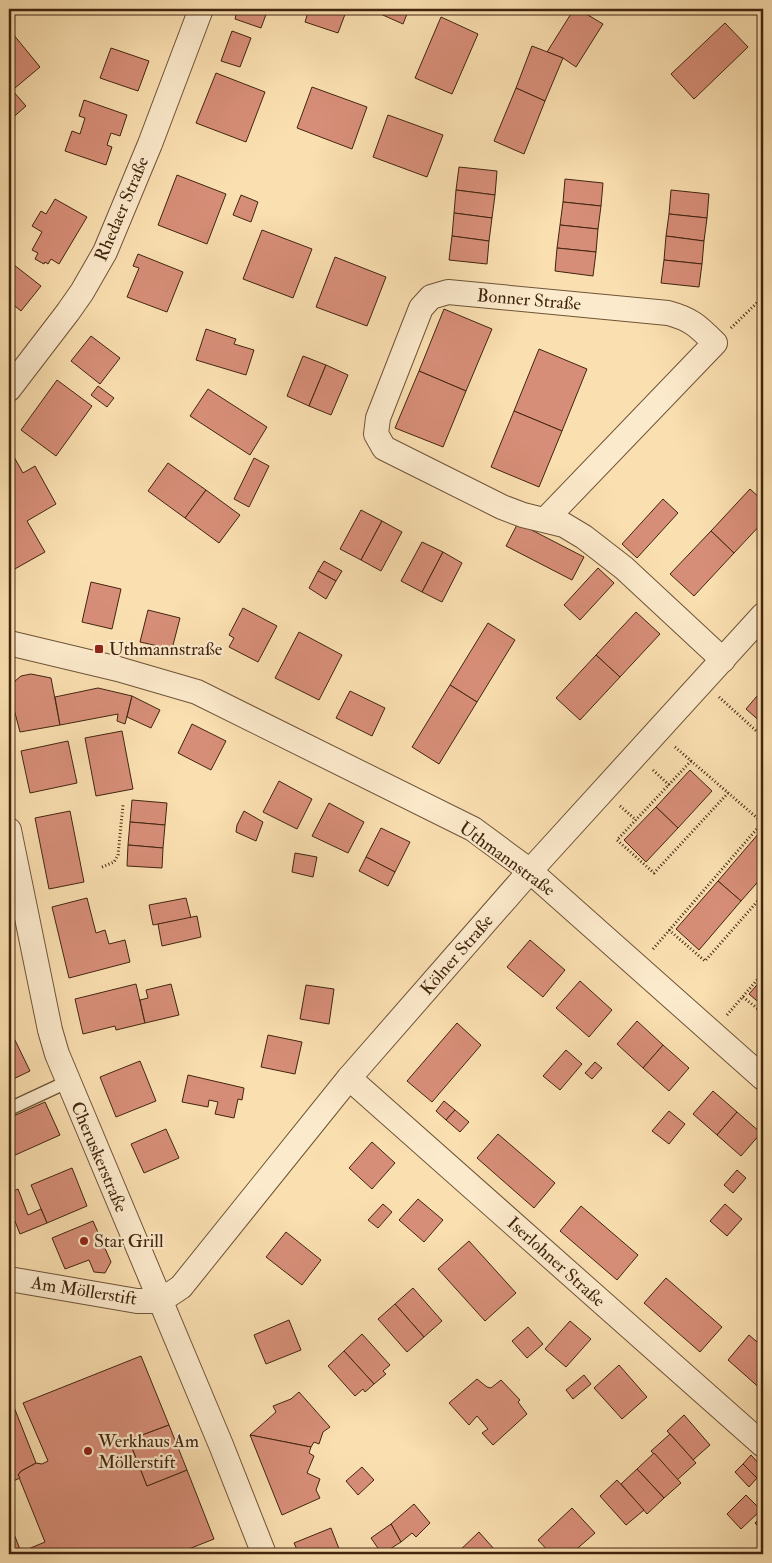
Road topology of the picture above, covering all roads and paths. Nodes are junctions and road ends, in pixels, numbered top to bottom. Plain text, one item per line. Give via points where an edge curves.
1 (200, 9) edge
2 (763, 297) edge
3 (716, 343) junction
4 (9, 389) edge
5 (545, 520) junction
6 (763, 616) edge
7 (9, 643) edge
8 (723, 660) junction
9 (702, 682) junction
10 (657, 732) junction
11 (763, 737) edge
12 (691, 761) junction
13 (728, 794) junction
14 (123, 805) dead end
15 (763, 823) edge
16 (9, 830) edge
17 (102, 867) dead end
18 (530, 870) junction
19 (763, 895) edge
20 (669, 930) junction
21 (638, 966) junction
22 (763, 973) edge
23 (743, 996) junction
24 (763, 1012) edge
25 (712, 1032) junction
26 (349, 1078) junction
27 (763, 1078) edge
28 (67, 1082) junction
29 (9, 1109) edge
30 (9, 1279) edge
31 (160, 1301) junction
32 (763, 1445) edge
33 (264, 1554) edge

1 - 4 street, Rhedaer Straße via 150,144 105,252 73,305
2 - 3 path
3 - 5 street
3 - 5 street, Bonner Straße via 684,317 668,313 448,292 431,296 421,308 378,418 376,434 384,448 502,507
5 - 8 street, Bonner Straße via 577,533 611,558
6 - 8 street, Kölner Straße
7 - 18 street, Uthmannstraße via 118,668 197,692 472,829
8 - 9 street, Kölner Straße
9 - 10 street, Kölner Straße
9 - 11 path
10 - 12 path
10 - 18 street, Kölner Straße
12 - 13 path
12 - 13 path via 618,840 654,873
13 - 15 path
14 - 17 path via 118,855 114,862
15 - 20 path
16 - 28 street, Cheruskerstraße via 50,1030
18 - 21 street, Uthmannstraße
18 - 26 street, Kölner Straße
19 - 20 path via 705,961
20 - 21 path
21 - 25 street, Uthmannstraße
22 - 23 path
23 - 24 path
23 - 25 path
25 - 27 street, Uthmannstraße
26 - 31 street, Kölner Straße via 181,1287
26 - 32 street, Iserlohner Straße
28 - 29 lane
28 - 31 street, Cheruskerstraße
30 - 31 street, Am Möllerstift via 137,1301
31 - 33 street, Cheruskerstraße

